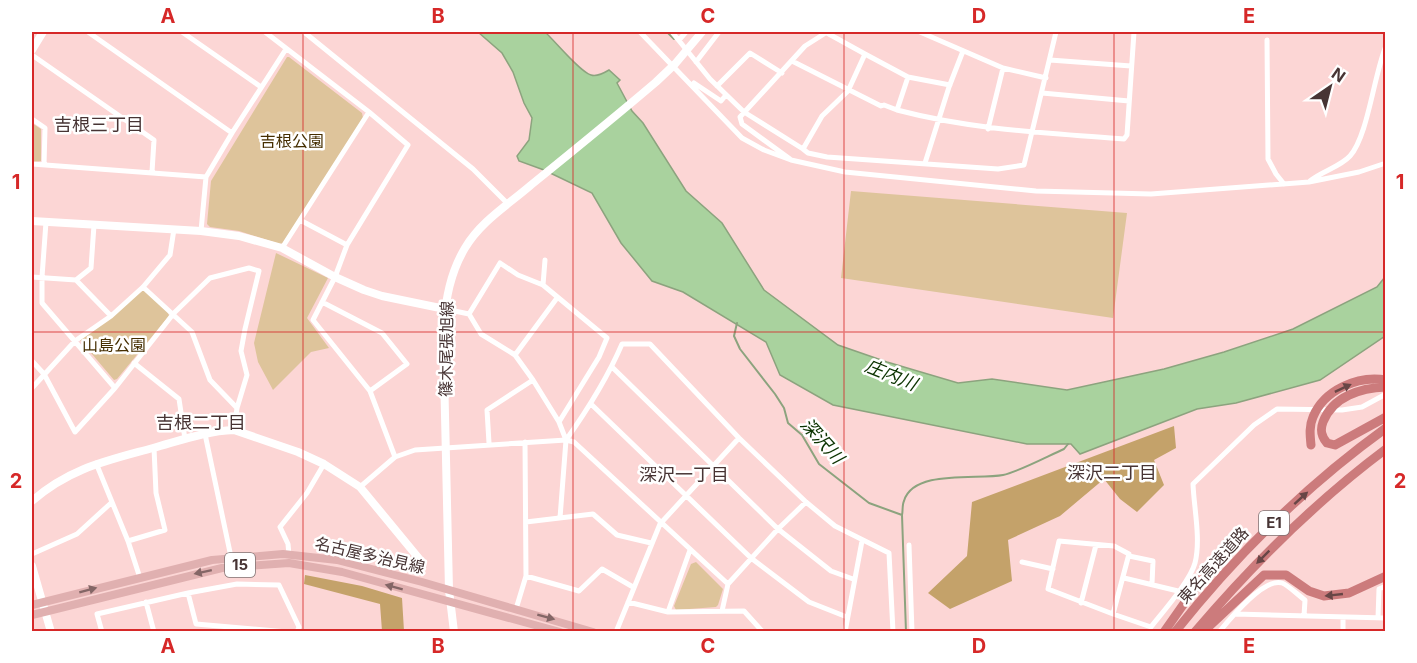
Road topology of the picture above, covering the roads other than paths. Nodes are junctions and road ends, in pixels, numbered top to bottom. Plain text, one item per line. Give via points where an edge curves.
1 (43, 32) edge
2 (88, 32) edge
3 (182, 32) edge
4 (265, 32) edge
5 (304, 32) edge
6 (640, 32) edge
7 (672, 32) edge
8 (686, 32) edge
9 (702, 32) edge
10 (719, 32) edge
11 (827, 32) edge
12 (920, 32) edge
13 (1056, 32) edge
14 (1134, 32) edge
15 (679, 40) junction
16 (1267, 40) dead end
17 (1386, 46) edge
18 (286, 49) junction
19 (963, 51) junction
20 (32, 53) edge
21 (865, 54) junction
22 (1050, 60) junction
23 (792, 61) junction
24 (696, 62) junction
25 (1131, 66) junction
26 (1003, 68) junction
27 (782, 73) junction
28 (908, 77) junction
29 (687, 78) junction
30 (1046, 78) junction
31 (950, 85) junction
32 (717, 86) junction
33 (261, 87) junction
34 (848, 91) junction
35 (1042, 93) junction
36 (726, 95) junction
37 (1129, 101) junction
38 (897, 110) junction
39 (369, 112) junction
40 (744, 112) junction
41 (32, 119) edge
42 (938, 120) junction
43 (988, 129) junction
44 (1032, 132) junction
45 (232, 133) junction
46 (803, 149) junction
47 (791, 160) junction
48 (925, 163) junction
49 (32, 164) edge
50 (1386, 164) edge
51 (44, 165) junction
52 (152, 172) junction
53 (206, 177) junction
54 (1309, 182) junction
55 (1284, 183) junction
56 (507, 203) junction
57 (300, 220) junction
58 (32, 221) edge
59 (45, 222) junction
60 (94, 225) junction
61 (174, 230) junction
62 (201, 231) junction
63 (347, 245) junction
64 (282, 248) junction
65 (545, 260) dead end
66 (32, 277) edge
67 (335, 277) junction
68 (42, 278) junction
69 (76, 280) junction
70 (543, 285) junction
71 (143, 288) junction
72 (557, 298) junction
73 (322, 302) junction
74 (445, 309) junction
75 (174, 313) junction
76 (469, 314) junction
77 (111, 316) junction
78 (75, 340) junction
79 (515, 356) junction
80 (32, 361) edge
81 (134, 363) junction
82 (612, 367) junction
83 (44, 374) junction
84 (533, 380) junction
85 (1386, 380) edge
86 (1386, 387) edge
87 (32, 388) edge
88 (115, 388) junction
89 (370, 391) junction
90 (1383, 396) edge
91 (591, 404) junction
92 (1386, 405) edge
93 (237, 408) junction
94 (1386, 417) edge
95 (559, 422) junction
96 (1386, 428) edge
97 (234, 430) junction
98 (205, 434) junction
99 (740, 438) junction
100 (185, 439) junction
101 (566, 440) junction
102 (525, 441) junction
103 (489, 443) junction
104 (1311, 445) dead end
105 (154, 448) junction
106 (446, 448) junction
107 (1386, 449) edge
108 (395, 457) junction
109 (96, 463) junction
110 (324, 464) junction
111 (713, 467) junction
112 (360, 487) junction
113 (686, 495) junction
114 (32, 501) edge
115 (111, 502) junction
116 (806, 502) junction
117 (560, 518) junction
118 (526, 522) junction
119 (660, 524) junction
120 (778, 529) junction
121 (128, 541) junction
122 (862, 541) junction
123 (651, 543) junction
124 (909, 545) dead end
125 (1096, 545) junction
126 (690, 550) junction
127 (32, 554) edge
128 (289, 555) junction
129 (1129, 556) junction
130 (231, 557) junction
131 (751, 558) junction
132 (421, 561) dead end
133 (1022, 562) dead end
134 (1212, 562) dead end
135 (32, 566) edge
136 (1053, 569) junction
137 (526, 576) junction
138 (1386, 576) edge
139 (140, 578) junction
140 (1124, 578) junction
141 (853, 579) junction
142 (728, 584) junction
143 (1152, 584) junction
144 (1386, 586) edge
145 (633, 587) junction
146 (449, 590) junction
147 (1178, 591) junction
148 (188, 593) junction
149 (43, 602) junction
150 (146, 602) junction
151 (451, 602) junction
152 (628, 602) junction
153 (1081, 603) junction
154 (32, 605) edge
155 (516, 609) junction
156 (722, 611) junction
157 (46, 612) junction
158 (668, 612) junction
159 (1113, 614) junction
160 (1235, 614) junction
161 (32, 615) edge
162 (847, 616) junction
163 (1304, 616) junction
164 (1343, 617) junction
165 (1378, 618) junction
166 (1386, 618) edge
167 (1149, 629) edge
168 (51, 632) edge
169 (102, 632) edge
170 (154, 632) edge
171 (287, 632) edge
172 (297, 632) edge
173 (454, 632) edge
174 (560, 632) edge
175 (593, 632) edge
176 (616, 632) edge
177 (763, 632) edge
178 (845, 632) edge
179 (892, 632) edge
180 (912, 632) edge
181 (1164, 632) edge
182 (1175, 632) edge
183 (1195, 632) edge
184 (1203, 632) edge
185 (1219, 632) edge
186 (1342, 632) edge

1 - 20 street
2 - 45 street
3 - 33 street
4 - 18 street
5 - 56 street via 473,169
6 - 29 street
7 - 15 street
8 - 15 street
9 - 56 street, 篠木尾張旭線 via 656,82
10 - 24 street
11 - 21 street
11 - 23 street via 805,46
12 - 19 street
13 - 22 street
14 - 25 street
15 - 24 street
16 - 55 street via 1268,159
17 - 54 street via 1359,144 1348,158
18 - 33 street
18 - 39 street
19 - 26 street
19 - 31 street
20 - 52 street via 154,140
21 - 28 street
21 - 34 street
22 - 25 street
22 - 30 street
23 - 27 street
23 - 34 street
24 - 32 street
25 - 37 street
26 - 30 street
26 - 43 street
27 - 32 street via 750,53
27 - 40 street
28 - 31 street
28 - 38 street
29 - 36 street via 722,101
29 - 47 street via 742,138
30 - 35 street
31 - 42 street
32 - 36 street
33 - 45 street
34 - 38 street
34 - 46 street via 822,116
35 - 37 street
35 - 44 street
36 - 40 street
37 - 44 street via 1124,139
38 - 42 street
39 - 57 street
39 - 63 street via 408,145
40 - 46 street
40 - 47 street via 740,117 742,124
41 - 51 street via 45,129
42 - 43 street
42 - 48 street
43 - 44 street
44 - 48 street via 1024,165 998,169
45 - 53 street
46 - 48 street via 827,157
47 - 55 street via 845,172 1036,191 1151,194
49 - 51 street
50 - 54 street
51 - 52 street
52 - 53 street
53 - 62 street
54 - 55 street
56 - 74 street, 篠木尾張旭線 via 465,246 451,278
57 - 63 street
57 - 64 street
58 - 59 street
59 - 60 street
59 - 68 street
60 - 61 street
60 - 69 street via 91,268
61 - 62 street
61 - 71 street via 171,255
62 - 64 street
63 - 67 street
64 - 67 street
65 - 70 street
66 - 68 street
67 - 73 street
67 - 74 street via 382,296
68 - 69 street
68 - 78 street via 42,303
69 - 77 street
70 - 72 street
70 - 76 street via 500,263
71 - 75 street
71 - 77 street
72 - 79 street
72 - 95 street via 607,338
73 - 89 street via 313,320
73 - 89 street via 382,333 407,364
74 - 76 street
74 - 106 street, 篠木尾張旭線
75 - 81 street
75 - 93 street via 192,332 210,380
75 - 93 street via 210,278 249,268 259,270 244,329 241,351 247,375
76 - 79 street via 481,334
77 - 78 street
78 - 83 street
78 - 88 street
79 - 84 street
80 - 83 street
81 - 88 street
81 - 100 street via 179,399
82 - 91 street
82 - 99 street via 622,344 650,344
82 - 111 street
83 - 87 street
83 - 88 street via 75,432
84 - 95 street
84 - 103 street via 487,410
104 -> 85 highway via 1312,418 1326,397 1366,380
86 - 94 highway via 1343,398 1323,423 1322,435 1324,441 1335,445
89 - 108 street
90 - 92 street
90 - 147 street via 1362,407 1342,410 1277,409 1254,425 1193,484 1195,565
91 - 101 street
91 - 113 street
93 - 97 street
95 - 101 street
182 -> 96 highway, 東名高速道路 / E1 via 1262,534
97 - 98 street
97 - 110 street
98 - 100 street
98 - 130 street
99 - 111 street
99 - 116 street
100 - 105 street
101 - 102 street
101 - 117 street
101 - 119 street via 574,442
102 - 103 street
102 - 118 street
103 - 106 street
105 - 109 street
105 - 121 street via 156,493 165,530
106 - 108 street via 416,450
106 - 146 street, 篠木尾張旭線
107 -> 183 highway, 東名高速道路 / E1 via 1273,547
108 - 112 street
109 - 114 street via 55,483
109 - 115 street
110 - 112 street
110 - 128 street via 280,527
111 - 113 street
111 - 120 street
112 - 132 street
113 - 119 street
113 - 131 street
115 - 121 street
115 - 127 street via 77,534
116 - 120 street
116 - 122 street via 835,526
117 - 118 street
117 - 123 street via 593,514 618,535
118 - 137 street
119 - 123 street
119 - 126 street
120 - 131 street
120 - 141 street via 831,570
121 - 139 street
122 - 141 street
122 - 179 street via 889,553
123 - 145 street
124 - 180 street
125 - 129 street via 1114,546
125 - 136 street via 1059,541
125 - 153 street
126 - 142 street
126 - 158 street
128 - 130 main road, 名古屋多治見線 / 15
128 - 146 main road, 名古屋多治見線 / 15 via 337,560
129 - 140 street
129 - 143 street via 1153,561
130 - 139 main road, 名古屋多治見線 / 15
131 - 142 street
131 - 162 street via 809,602
133 - 136 street
134 - 181 highway
135 - 149 street
136 - 153 street via 1048,589
137 - 145 street via 579,591 602,569
137 - 155 street
138 -> 184 highway via 1349,593 1324,596 1308,591 1286,574 1264,575
149 -> 139 main road, 名古屋多治見線 / 15
140 - 143 street
140 - 159 street
141 - 162 street
142 - 156 street
143 - 147 street
144 - 165 street via 1379,589
145 - 152 street
146 - 151 street, 篠木尾張旭線
146 - 155 main road, 名古屋多治見線 / 15
147 - 167 street
148 - 150 street
148 - 171 street via 196,624
148 - 172 street via 237,584 279,585 299,627
149 - 154 main road, 名古屋多治見線 / 15
149 - 157 street
150 - 169 street via 97,614
150 - 170 street
151 -> 157 main road, 名古屋多治見線 / 15 via 342,572 297,564 266,564 200,572
151 - 173 street, 篠木尾張旭線
151 - 174 main road, 名古屋多治見線 / 15
152 - 158 street
152 - 176 street
153 - 159 street
155 -> 175 main road, 名古屋多治見線 / 15
156 - 158 street
156 - 177 street via 744,611
157 - 161 main road, 名古屋多治見線 / 15
157 - 168 street
159 - 167 street
160 - 163 street
160 - 163 street via 1267,586 1283,583 1305,600
160 - 185 street
162 - 178 street
163 - 164 street
164 - 165 street
164 - 186 street
165 - 166 street

